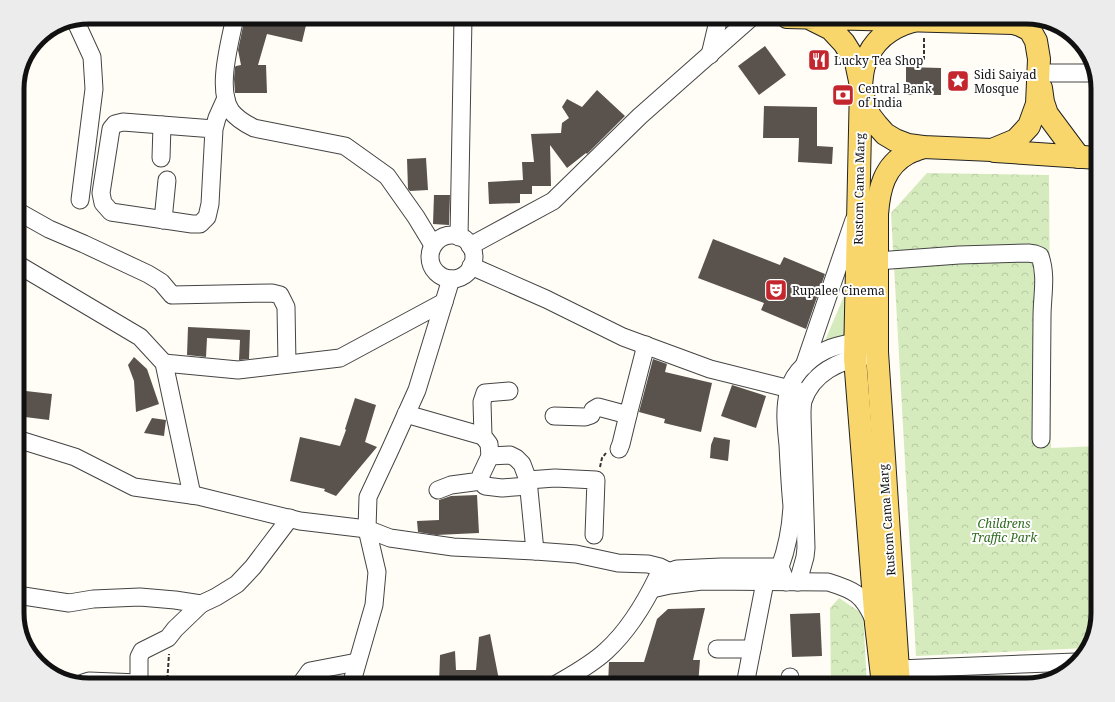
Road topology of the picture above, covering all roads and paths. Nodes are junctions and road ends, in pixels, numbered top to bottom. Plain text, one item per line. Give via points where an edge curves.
1 (234, 24) edge
2 (463, 24) edge
3 (717, 24) edge
4 (744, 24) edge
5 (820, 24) edge
6 (905, 24) edge
7 (919, 24) edge
8 (1023, 24) edge
9 (76, 25) edge
10 (1040, 25) edge
11 (710, 55) junction
12 (924, 60) dead end
13 (1039, 66) junction
14 (1088, 70) edge
15 (861, 85) junction
16 (226, 98) junction
17 (162, 125) junction
18 (214, 129) junction
19 (922, 147) junction
20 (992, 150) junction
21 (161, 158) dead end
22 (1088, 158) edge
23 (167, 180) dead end
24 (80, 200) dead end
25 (858, 209) junction
26 (24, 215) edge
27 (163, 220) junction
28 (465, 241) junction
29 (433, 245) junction
30 (877, 261) junction
31 (471, 266) junction
32 (24, 268) edge
33 (451, 279) junction
34 (444, 302) junction
35 (646, 345) junction
36 (877, 347) junction
37 (855, 350) junction
38 (164, 363) junction
39 (287, 364) junction
40 (804, 366) junction
41 (789, 389) junction
42 (509, 391) dead end
43 (806, 393) junction
44 (406, 414) junction
45 (628, 414) junction
46 (554, 416) dead end
47 (483, 436) junction
48 (1041, 439) dead end
49 (24, 441) edge
50 (619, 449) joint
51 (490, 456) junction
52 (596, 480) junction
53 (481, 481) junction
54 (528, 483) junction
55 (438, 490) dead end
56 (192, 495) junction
57 (290, 518) junction
58 (367, 529) junction
59 (594, 535) dead end
60 (535, 551) junction
61 (670, 572) junction
62 (788, 577) junction
63 (765, 582) junction
64 (652, 589) junction
65 (24, 596) edge
66 (201, 604) junction
67 (876, 624) junction
68 (171, 634) junction
69 (717, 648) dead end
70 (752, 649) junction
71 (357, 662) junction
72 (1068, 663) edge
73 (898, 677) edge
74 (139, 678) edge
75 (168, 678) edge
76 (305, 678) edge
77 (353, 678) edge
78 (566, 678) edge
79 (746, 678) edge
80 (882, 678) edge

1 - 16 street via 224,81
2 - 28 street
3 - 11 street
4 - 11 street
5 - 15 main road via 844,42 856,62
6 - 15 main road, Rustom Cama Marg via 889,31 874,45 865,63
7 - 12 path
8 - 13 main road via 1033,33
9 - 24 street via 92,57 94,89
10 - 13 main road
11 - 28 street via 640,116 553,201
13 - 14 street
13 - 20 main road via 1037,104 1029,126 1016,140
13 - 22 main road via 1047,114
15 - 19 main road, Rustom Cama Marg via 865,105 877,126 895,140
15 - 25 main road, Rustom Cama Marg
16 - 18 street
16 - 29 street via 232,112 254,128 345,146 369,163 387,176
17 - 18 street
17 - 21 street
17 - 27 street via 123,122 115,124 111,130 102,193 103,203 111,212
18 - 27 street via 207,217 200,224
19 - 20 main road
19 - 30 main road, Rustom Cama Marg via 894,163 884,178 877,214
20 - 22 main road
23 - 27 street
25 - 37 main road, Rustom Cama Marg
25 - 40 street
26 - 39 street via 148,274 161,282 172,295 280,295 286,307
28 - 29 street via 452,235 438,240
28 - 31 street via 473,252
29 - 33 street via 430,252 431,266 441,277
30 - 36 main road, Rustom Cama Marg
30 - 48 street via 959,255 1028,253 1040,256 1044,275
31 - 33 street via 462,277
31 - 35 street via 623,337
32 - 38 street via 140,337
33 - 34 street
34 - 39 street via 340,358
34 - 44 street via 417,390
35 - 41 street via 710,369
35 - 45 street
36 - 37 street
36 - 73 main road, Rustom Cama Marg
37 - 40 street via 830,348
37 - 43 street via 844,361 815,380
37 - 67 main road, Rustom Cama Marg
38 - 39 street via 238,370
38 - 56 street
40 - 41 street
41 - 43 street
41 - 62 street via 786,412 792,520 784,556
42 - 47 street via 485,393 482,402
43 - 62 street via 802,416 806,548 805,557
44 - 47 street
44 - 58 street via 368,496
45 - 46 street via 598,407 591,415 585,417
45 - 50 street
47 - 51 street via 489,444
49 - 56 street via 75,457 134,487
50 - 52 path via 605,454 602,458
51 - 53 street via 480,475
51 - 54 street via 510,455 516,458 522,464
52 - 54 street via 554,478
52 - 59 street
53 - 54 street via 485,486 502,488
53 - 55 street via 451,485
54 - 60 street
56 - 57 street
57 - 58 street
57 - 66 street via 237,584
58 - 60 street via 390,538 453,547
58 - 71 street via 377,572 374,605
60 - 61 street via 576,554 618,563 648,564
61 - 62 street via 677,569 721,567
61 - 64 street via 658,576
62 - 63 street
62 - 67 street via 828,582 844,587 858,595 868,606
63 - 64 street via 702,581
63 - 70 street
64 - 78 street via 627,629 606,651
65 - 66 street via 69,603 140,597
66 - 68 street
67 - 80 main road, Rustom Cama Marg
68 - 74 street via 142,651 139,657
68 - 75 path
69 - 70 street
70 - 79 street
71 - 76 street via 310,671
71 - 77 street
72 - 73 street

